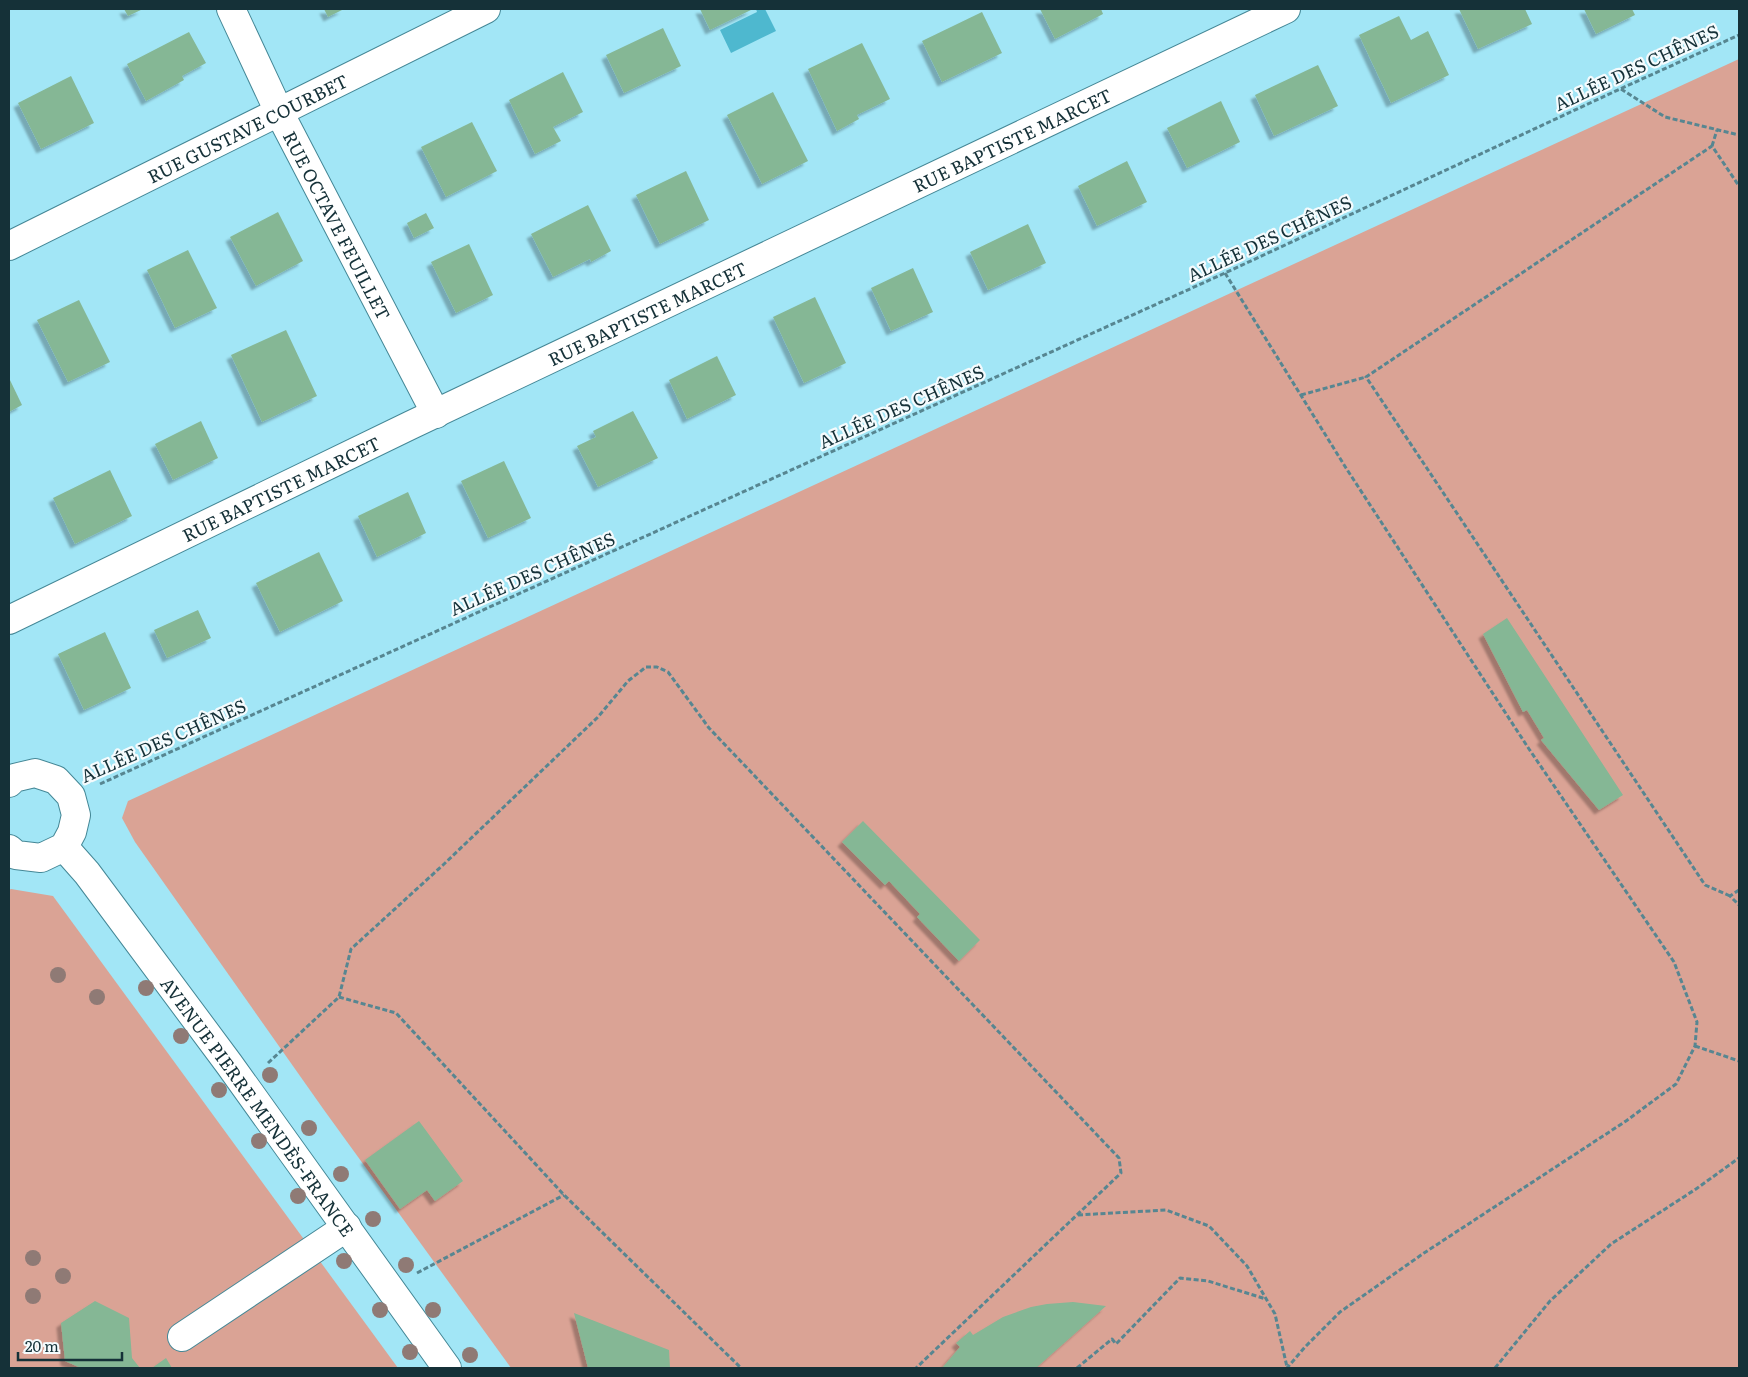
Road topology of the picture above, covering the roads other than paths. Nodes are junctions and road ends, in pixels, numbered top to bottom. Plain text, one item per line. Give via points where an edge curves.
1 (231, 9) edge
2 (486, 9) edge
3 (1286, 9) edge
4 (279, 112) junction
5 (9, 246) edge
6 (436, 414) junction
7 (9, 620) edge
8 (10, 774) edge
9 (64, 846) junction
10 (9, 849) edge
11 (347, 1227) junction
12 (182, 1337) dead end
13 (448, 1368) edge

1 - 4 street, RUE OCTAVE FEUILLET
2 - 4 street, RUE GUSTAVE COURBET
3 - 6 street, RUE BAPTISTE MARCET
4 - 5 street, RUE GUSTAVE COURBET
4 - 6 street, RUE OCTAVE FEUILLET
6 - 7 street, RUE BAPTISTE MARCET
8 - 9 street via 35,774 56,780 71,796 76,815
9 - 10 street via 41,858 16,856
9 - 11 street, AVENUE PIERRE MENDÈS-FRANCE
11 - 12 street
11 - 13 street, AVENUE PIERRE MENDÈS-FRANCE

